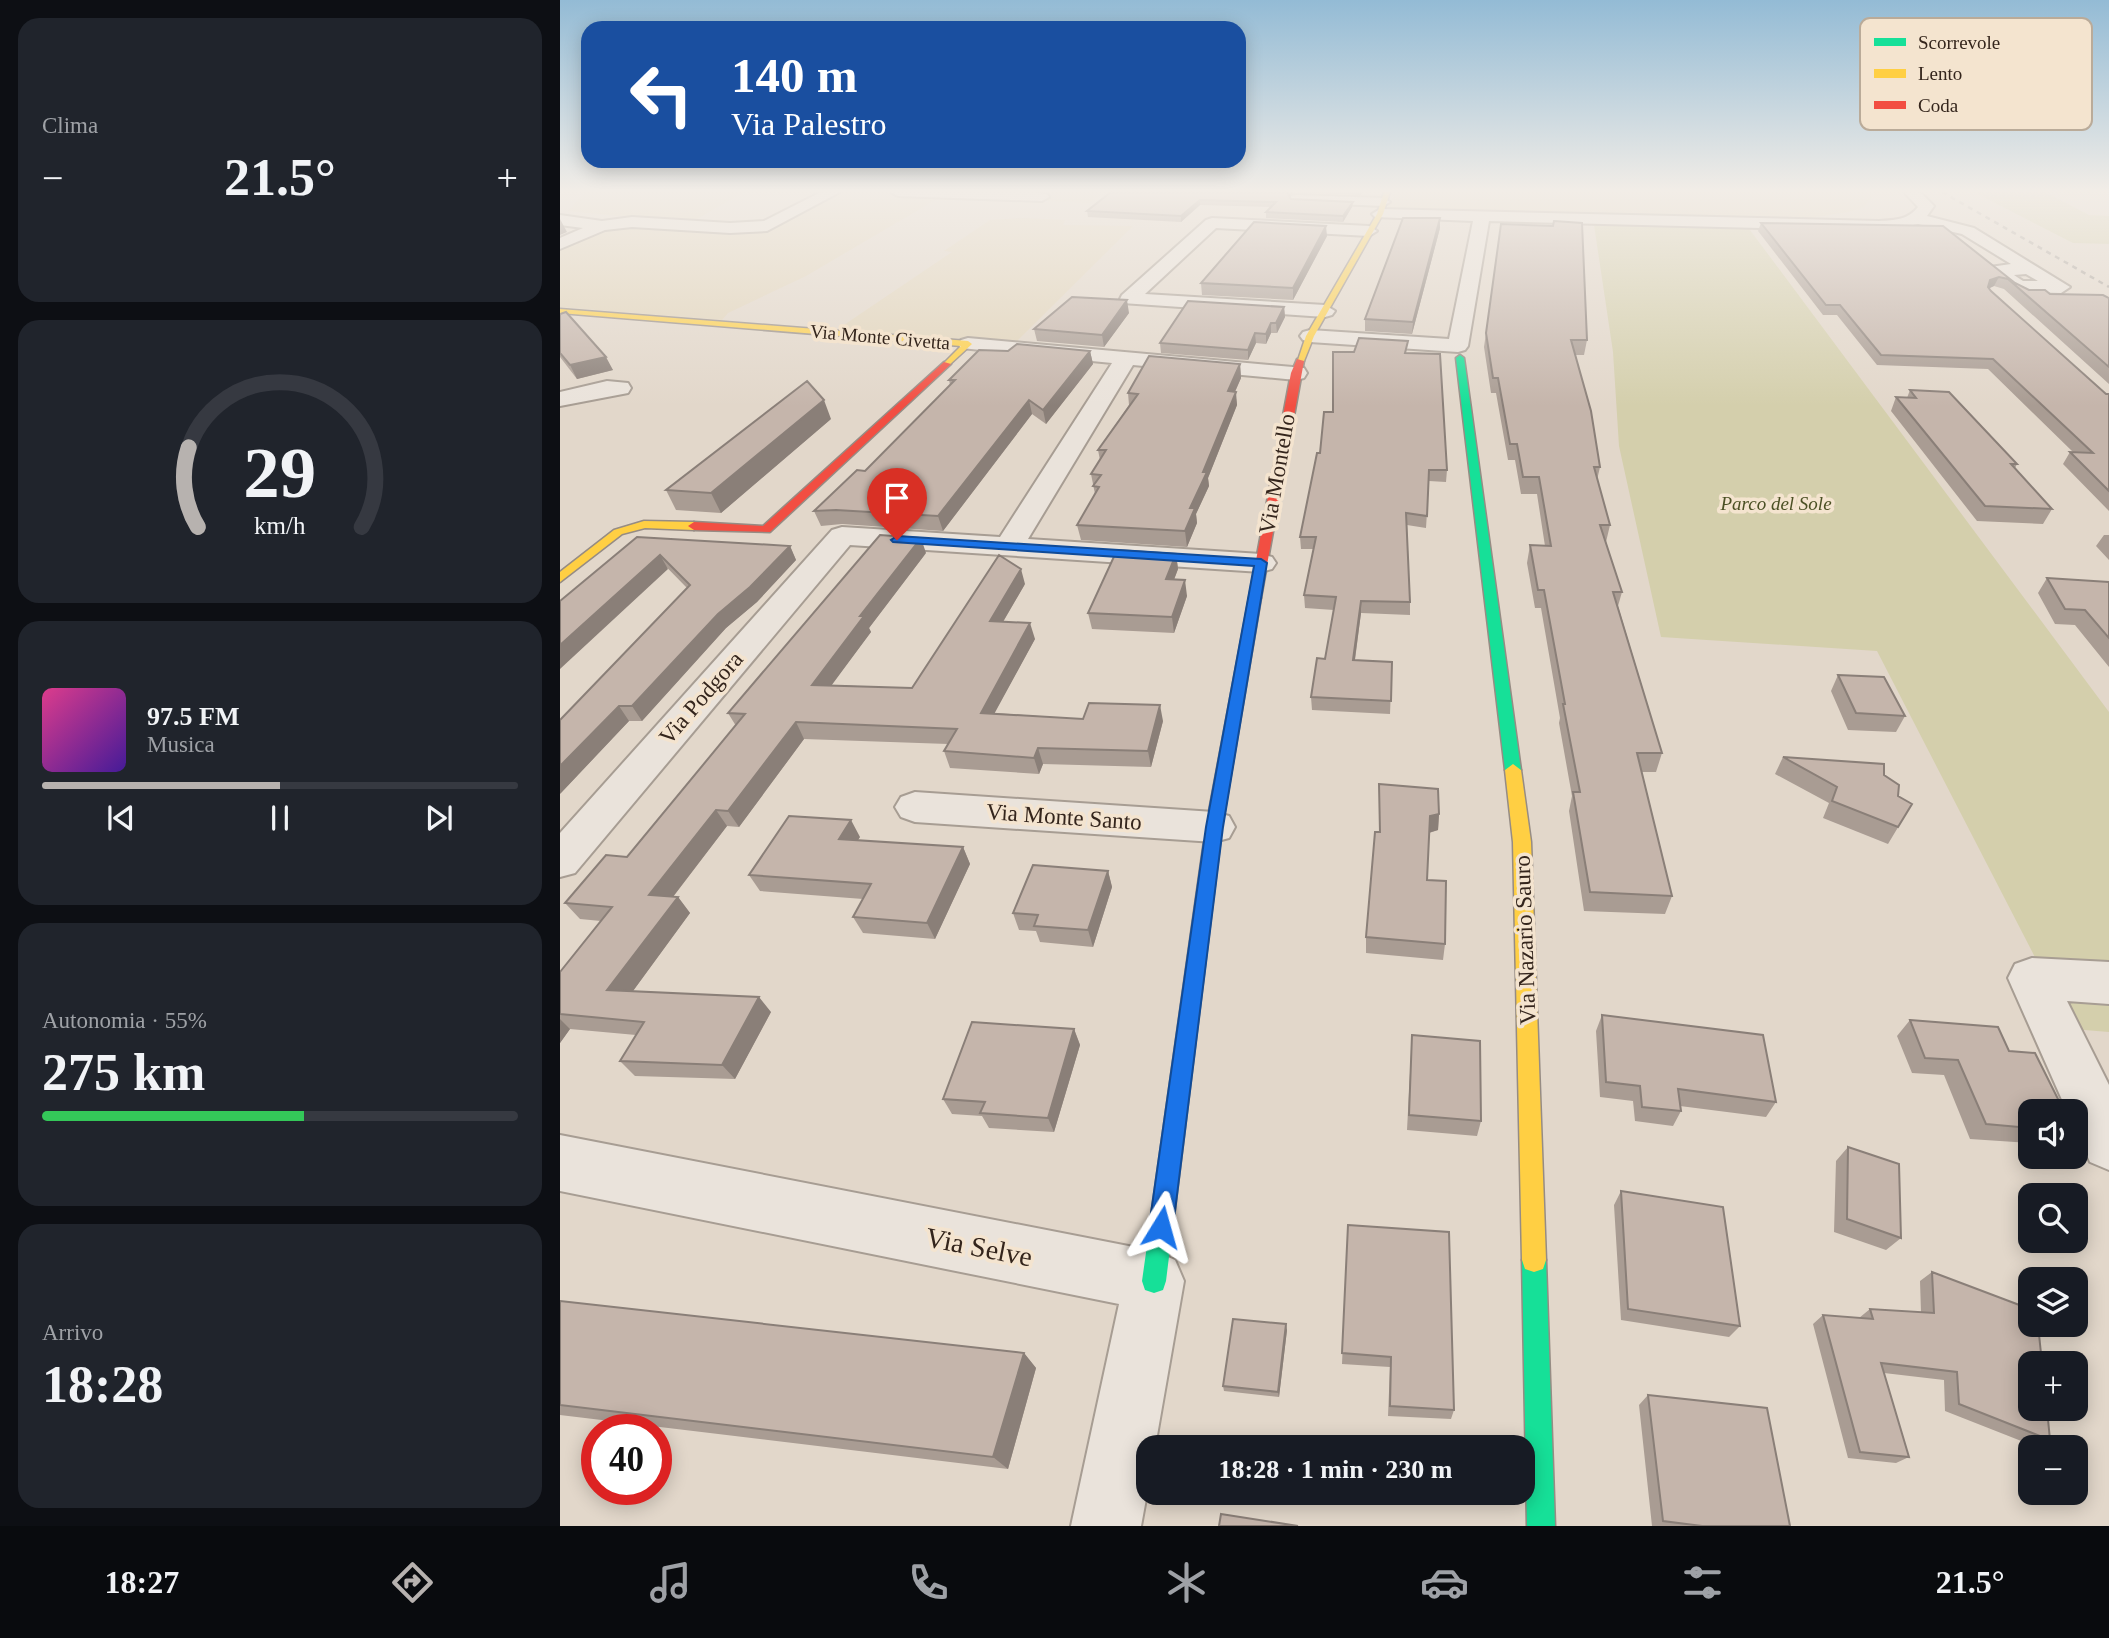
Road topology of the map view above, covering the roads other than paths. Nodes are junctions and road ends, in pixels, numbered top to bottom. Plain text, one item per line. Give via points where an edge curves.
1 (1168, 263) edge
2 (1352, 263) edge
3 (1473, 263) edge
4 (2021, 263) edge
5 (2029, 268) dead end
6 (560, 311) edge
7 (1325, 312) junction
8 (1310, 336) junction
9 (968, 344) junction
10 (1460, 358) dead end
11 (1125, 360) junction
12 (1296, 373) junction
13 (620, 388) dead end
14 (560, 399) edge
15 (1009, 547) junction
16 (1261, 563) junction
17 (560, 578) edge
18 (915, 807) dead end
19 (1214, 827) junction
20 (560, 861) edge
21 (2088, 982) edge
22 (2109, 1143) edge
23 (560, 1163) edge
24 (1154, 1281) junction
25 (1106, 1526) edge
26 (1541, 1526) edge

1 - 7 street via 1129,299
2 - 7 street, Via Montello
3 - 8 street via 1458,346
4 - 5 street
6 - 9 street, Via Monte Civetta
7 - 8 street, Via Montello
8 - 12 street, Via Montello
9 - 11 street
9 - 17 street, Via Monte Civetta via 766,530 660,523 635,526 612,537
10 - 26 street, Via Nazario Sauro via 1522,842
11 - 12 street
11 - 15 street
12 - 16 street, Via Montello
13 - 14 street
15 - 16 street
15 - 20 street, Via Podgora via 842,536
16 - 19 street, Via Montello
18 - 19 street, Via Monte Santo
19 - 24 street, Via Montello
21 - 22 street via 2032,978
23 - 24 street, Via Selve
24 - 25 street

